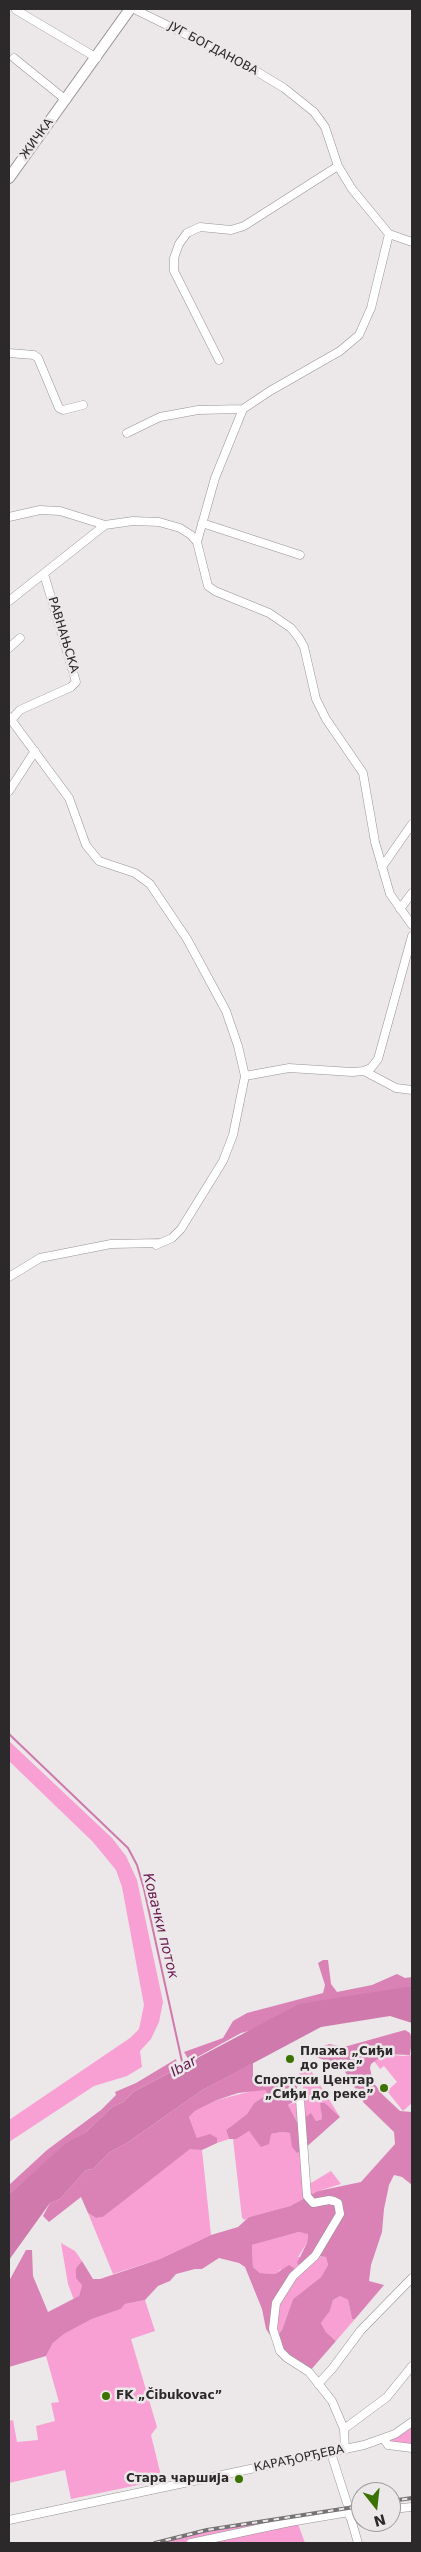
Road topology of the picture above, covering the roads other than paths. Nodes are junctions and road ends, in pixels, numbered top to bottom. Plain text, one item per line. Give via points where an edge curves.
1 (130, 9) edge
2 (134, 9) edge
3 (16, 10) edge
4 (14, 58) dead end
5 (97, 58) junction
6 (66, 100) junction
7 (338, 166) junction
8 (9, 178) edge
9 (389, 234) junction
10 (412, 242) edge
11 (9, 353) edge
12 (219, 360) dead end
13 (83, 405) dead end
14 (243, 409) junction
15 (127, 433) dead end
16 (9, 516) edge
17 (202, 523) junction
18 (105, 525) junction
19 (197, 542) junction
20 (300, 555) dead end
21 (44, 574) junction
22 (9, 601) edge
23 (20, 638) dead end
24 (9, 648) edge
25 (10, 718) edge
26 (35, 751) junction
27 (9, 791) edge
28 (412, 824) edge
29 (382, 868) junction
30 (412, 893) edge
31 (400, 909) junction
32 (412, 925) edge
33 (412, 936) edge
34 (364, 1071) junction
35 (245, 1076) junction
36 (412, 1090) edge
37 (9, 1277) edge
38 (300, 2100) dead end
39 (412, 2278) edge
40 (412, 2366) edge
41 (318, 2384) junction
42 (412, 2422) edge
43 (344, 2429) junction
44 (384, 2439) junction
45 (412, 2448) edge
46 (344, 2450) junction
47 (331, 2453) junction
48 (347, 2503) dead end
49 (349, 2514) joint
50 (9, 2520) edge
51 (191, 2543) edge
52 (358, 2543) edge

1 - 5 main road, ЖИЧКА
2 - 7 street, ЈУГ БОГДАНОВА via 236,59 284,88 314,112 325,127
3 - 5 street
4 - 6 street
5 - 6 main road, ЖИЧКА
6 - 8 main road, ЖИЧКА
7 - 9 street, ЈУГ БОГДАНОВА
7 - 12 street via 244,226 231,230 200,227 187,233 180,244 174,258 174,271
9 - 10 street
9 - 14 street via 371,308 359,335 340,351
11 - 13 street via 38,358 58,408 63,410
14 - 15 street via 198,410 160,417
14 - 17 street via 230,436
16 - 18 street via 40,510 60,511
17 - 19 street
17 - 20 street
18 - 19 street via 159,522 180,528
18 - 21 street
19 - 29 street via 208,586 269,614 291,628 299,638 316,699 326,720 363,773
21 - 22 street
21 - 25 street, РАВНАЊСКА via 76,682
23 - 24 street
25 - 26 street
26 - 27 street
26 - 35 street via 69,798 86,845 99,861 136,873 150,884 187,940 226,1011
28 - 29 street
29 - 31 street via 390,894
30 - 31 street
31 - 32 street
33 - 34 street via 378,1059
34 - 35 street via 289,1068
34 - 36 street via 396,1088
35 - 37 street via 233,1135 223,1161 181,1229 159,1244 111,1244 40,1258
38 - 41 street via 307,2196 313,2203 334,2201 340,2209 327,2240 293,2276 276,2303 273,2329 280,2351 309,2372
39 - 41 street via 361,2330
40 - 43 street via 387,2397
41 - 43 street via 332,2401
42 - 44 street, КАРАЂОРЂЕВА
43 - 46 street
44 - 45 street via 388,2445
44 - 46 street, КАРАЂОРЂЕВА
46 - 47 street, КАРАЂОРЂЕВА
47 - 48 street
47 - 50 street, КАРАЂОРЂЕВА
49 - 51 street via 290,2522
49 - 52 street

